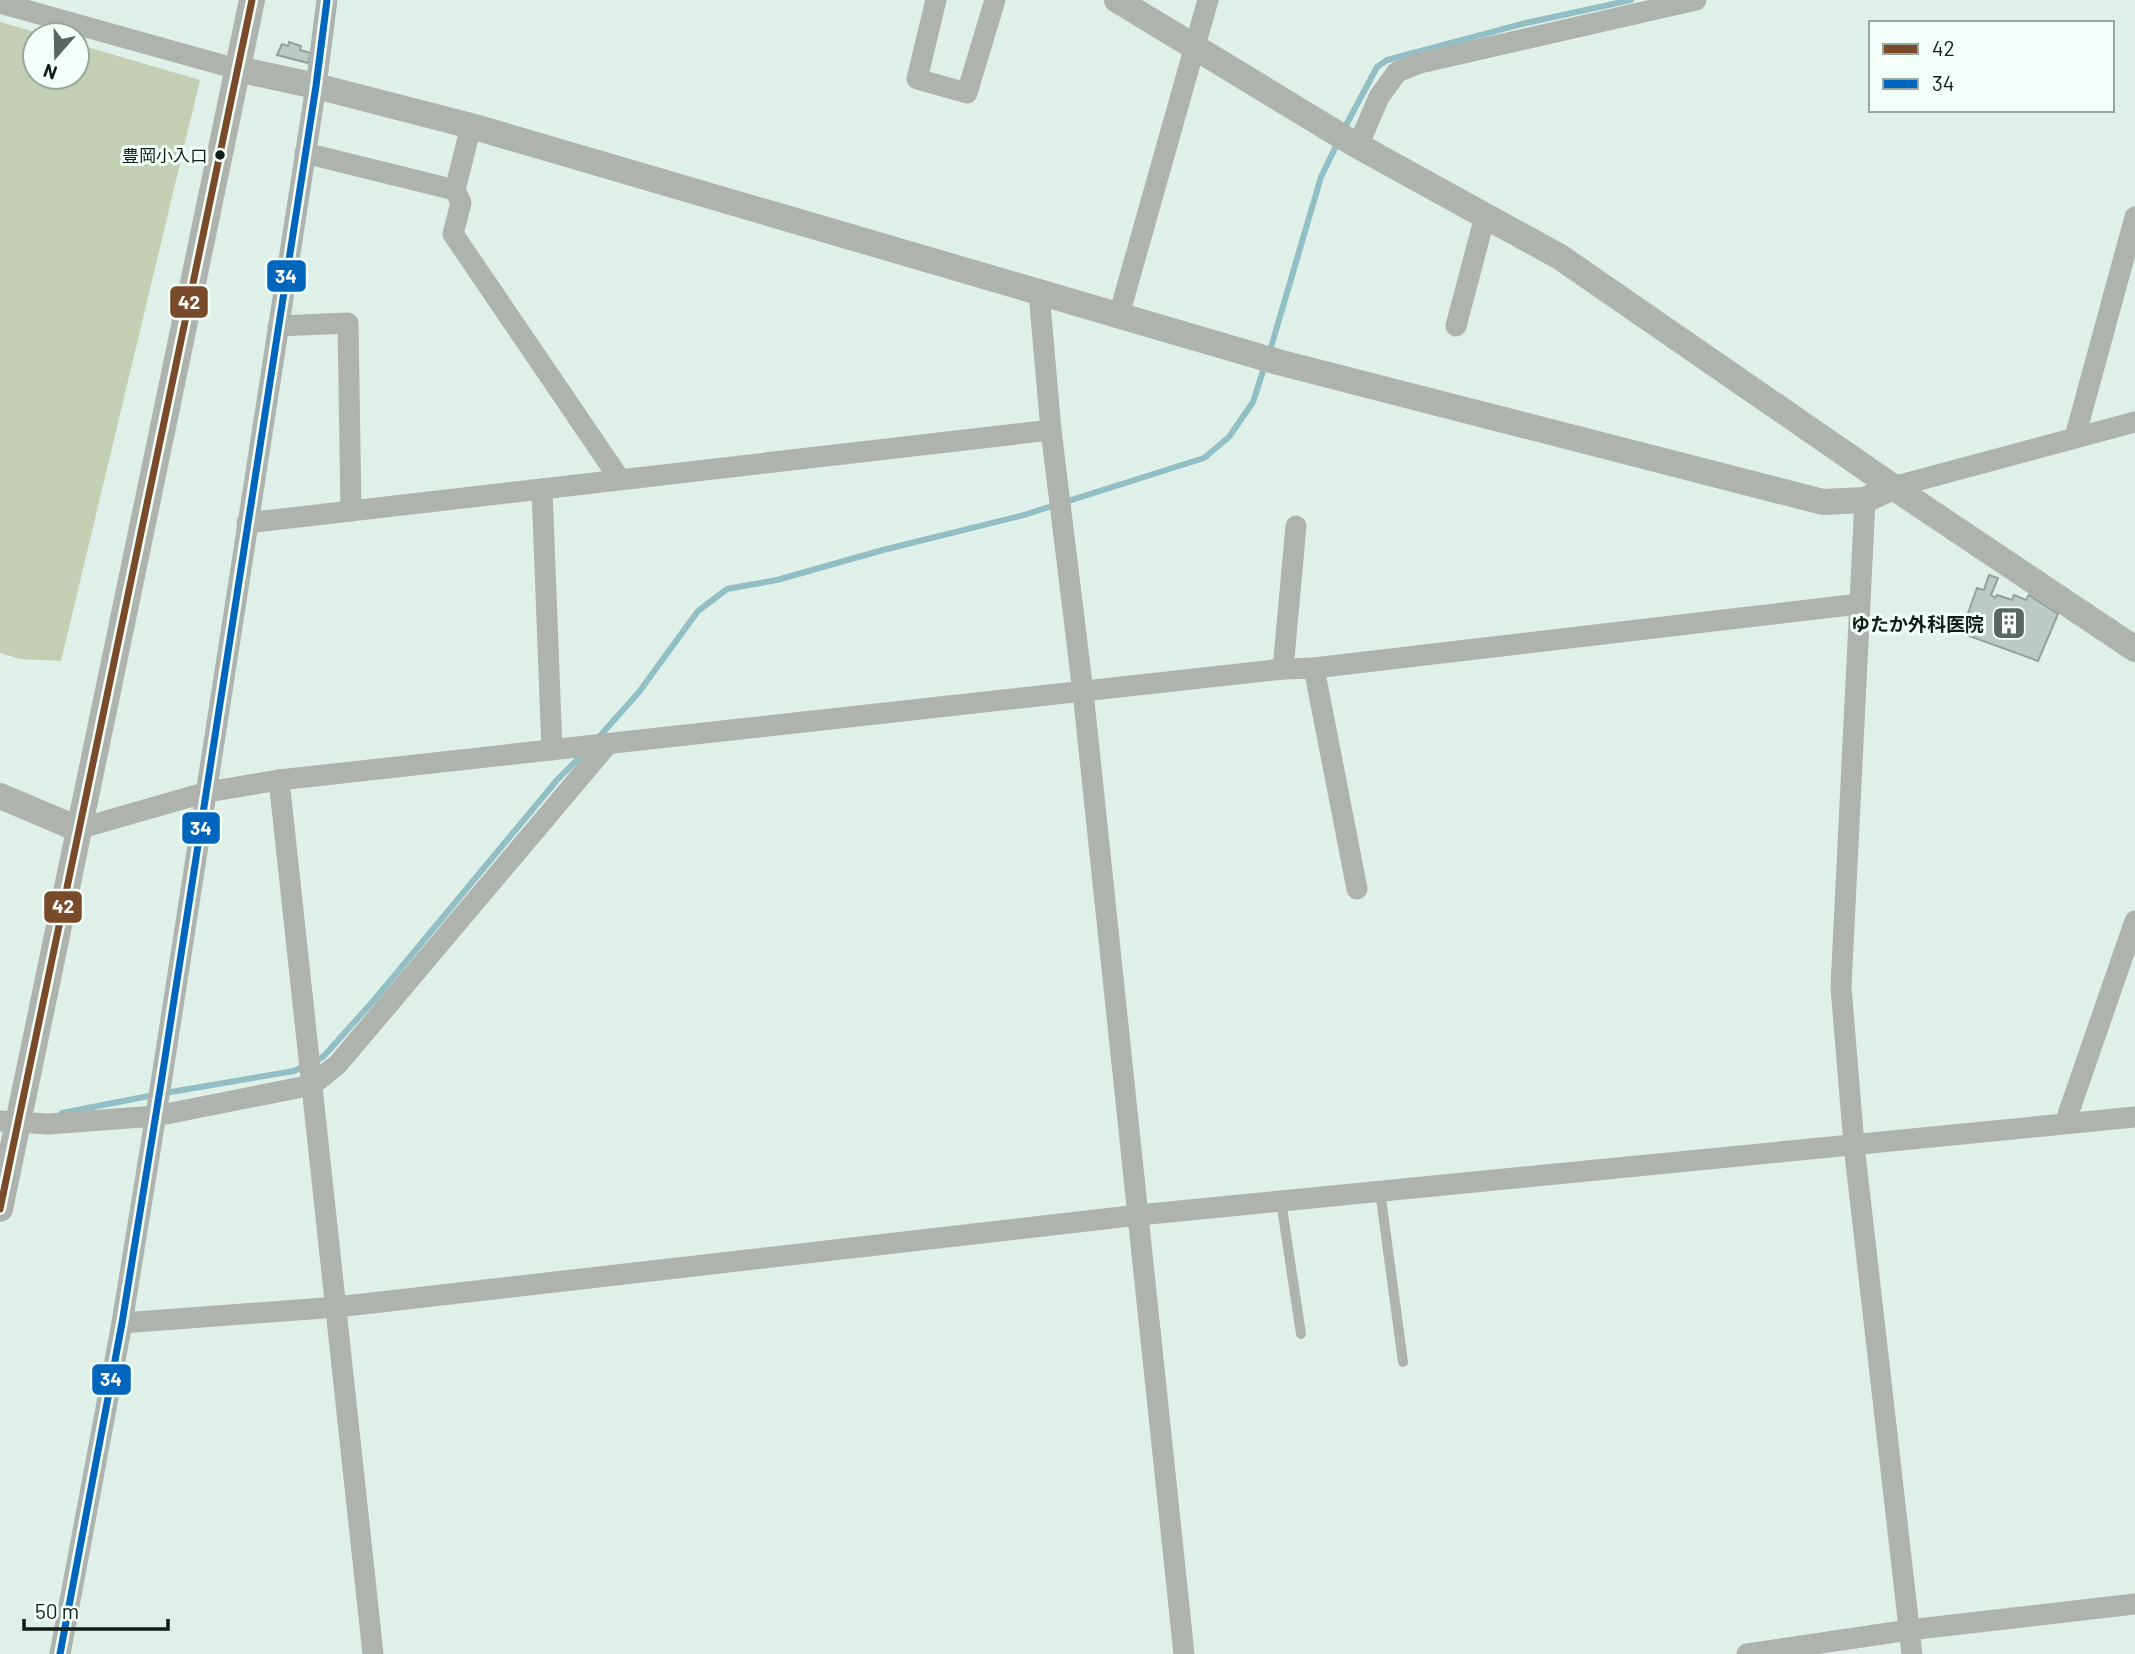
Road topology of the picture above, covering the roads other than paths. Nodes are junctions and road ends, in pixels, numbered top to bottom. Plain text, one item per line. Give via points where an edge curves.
1 (252, 0) edge
2 (327, 0) edge
3 (936, 0) edge
4 (995, 0) edge
5 (1117, 0) edge
6 (1208, 0) edge
7 (1696, 0) edge
8 (0, 3) edge
9 (1195, 48) junction
10 (237, 69) junction
11 (316, 86) junction
12 (471, 126) junction
13 (1346, 140) junction
14 (305, 153) junction
15 (455, 190) junction
16 (1485, 216) junction
17 (2135, 217) edge
18 (1039, 293) junction
19 (1119, 315) junction
20 (278, 326) junction
21 (1455, 326) dead end
22 (2135, 422) edge
23 (1051, 430) junction
24 (2075, 437) junction
25 (619, 478) junction
26 (1893, 487) junction
27 (542, 489) junction
28 (1865, 500) junction
29 (351, 512) junction
30 (247, 523) junction
31 (1296, 526) dead end
32 (1859, 604) junction
33 (2135, 649) edge
34 (1314, 668) junction
35 (1283, 669) junction
36 (1083, 692) junction
37 (603, 746) junction
38 (561, 749) junction
39 (279, 780) junction
40 (207, 792) junction
41 (0, 796) edge
42 (78, 829) junction
43 (1357, 889) dead end
44 (2135, 921) edge
45 (311, 1081) junction
46 (156, 1112) junction
47 (2135, 1117) edge
48 (9, 1121) edge
49 (2065, 1123) junction
50 (1854, 1145) junction
51 (1380, 1192) junction
52 (1281, 1201) junction
53 (0, 1209) edge
54 (1139, 1215) junction
55 (337, 1307) junction
56 (122, 1323) junction
57 (1301, 1334) dead end
58 (1403, 1362) dead end
59 (2135, 1604) edge
60 (1909, 1630) junction
61 (60, 1654) edge
62 (373, 1654) edge
63 (1184, 1654) edge
64 (1747, 1654) edge
65 (1912, 1654) edge

1 - 10 street
2 - 11 street
3 - 4 street via 917,79 967,93
5 - 9 street
6 - 9 street
7 - 13 street via 1397,72
8 - 10 street
9 - 13 street
9 - 19 street
10 - 11 street
10 - 42 street
11 - 12 street
11 - 14 street
12 - 15 street
12 - 18 street
13 - 16 street
14 - 15 street
14 - 20 street
15 - 25 street via 461,204 453,234
16 - 21 street
16 - 26 street via 1560,257
17 - 24 street
18 - 19 street
18 - 23 street
19 - 28 street via 1267,359 1823,502
20 - 29 street via 348,323
20 - 30 street
22 - 24 street
23 - 25 street
23 - 36 street
24 - 26 street
25 - 27 street
26 - 28 street
26 - 33 street
27 - 29 street
27 - 38 street
28 - 32 street
29 - 30 street
30 - 40 street
31 - 35 street
32 - 34 street
32 - 50 street via 1841,987
34 - 35 street
34 - 43 street
35 - 36 street
36 - 37 street
36 - 54 street
37 - 38 street
37 - 45 street via 338,1064
38 - 39 street
39 - 40 street
39 - 45 street
40 - 42 street
40 - 46 street
41 - 42 street
42 - 48 street
44 - 49 street
45 - 46 street
45 - 55 street
46 - 48 street via 48,1124
46 - 56 street
47 - 49 street
48 - 53 street
49 - 50 street
50 - 51 street
50 - 60 street
51 - 52 street
51 - 58 lane
52 - 54 street
52 - 57 lane
54 - 55 street
54 - 63 street
55 - 56 street
55 - 62 street
56 - 61 street
59 - 60 street
60 - 64 street
60 - 65 street

